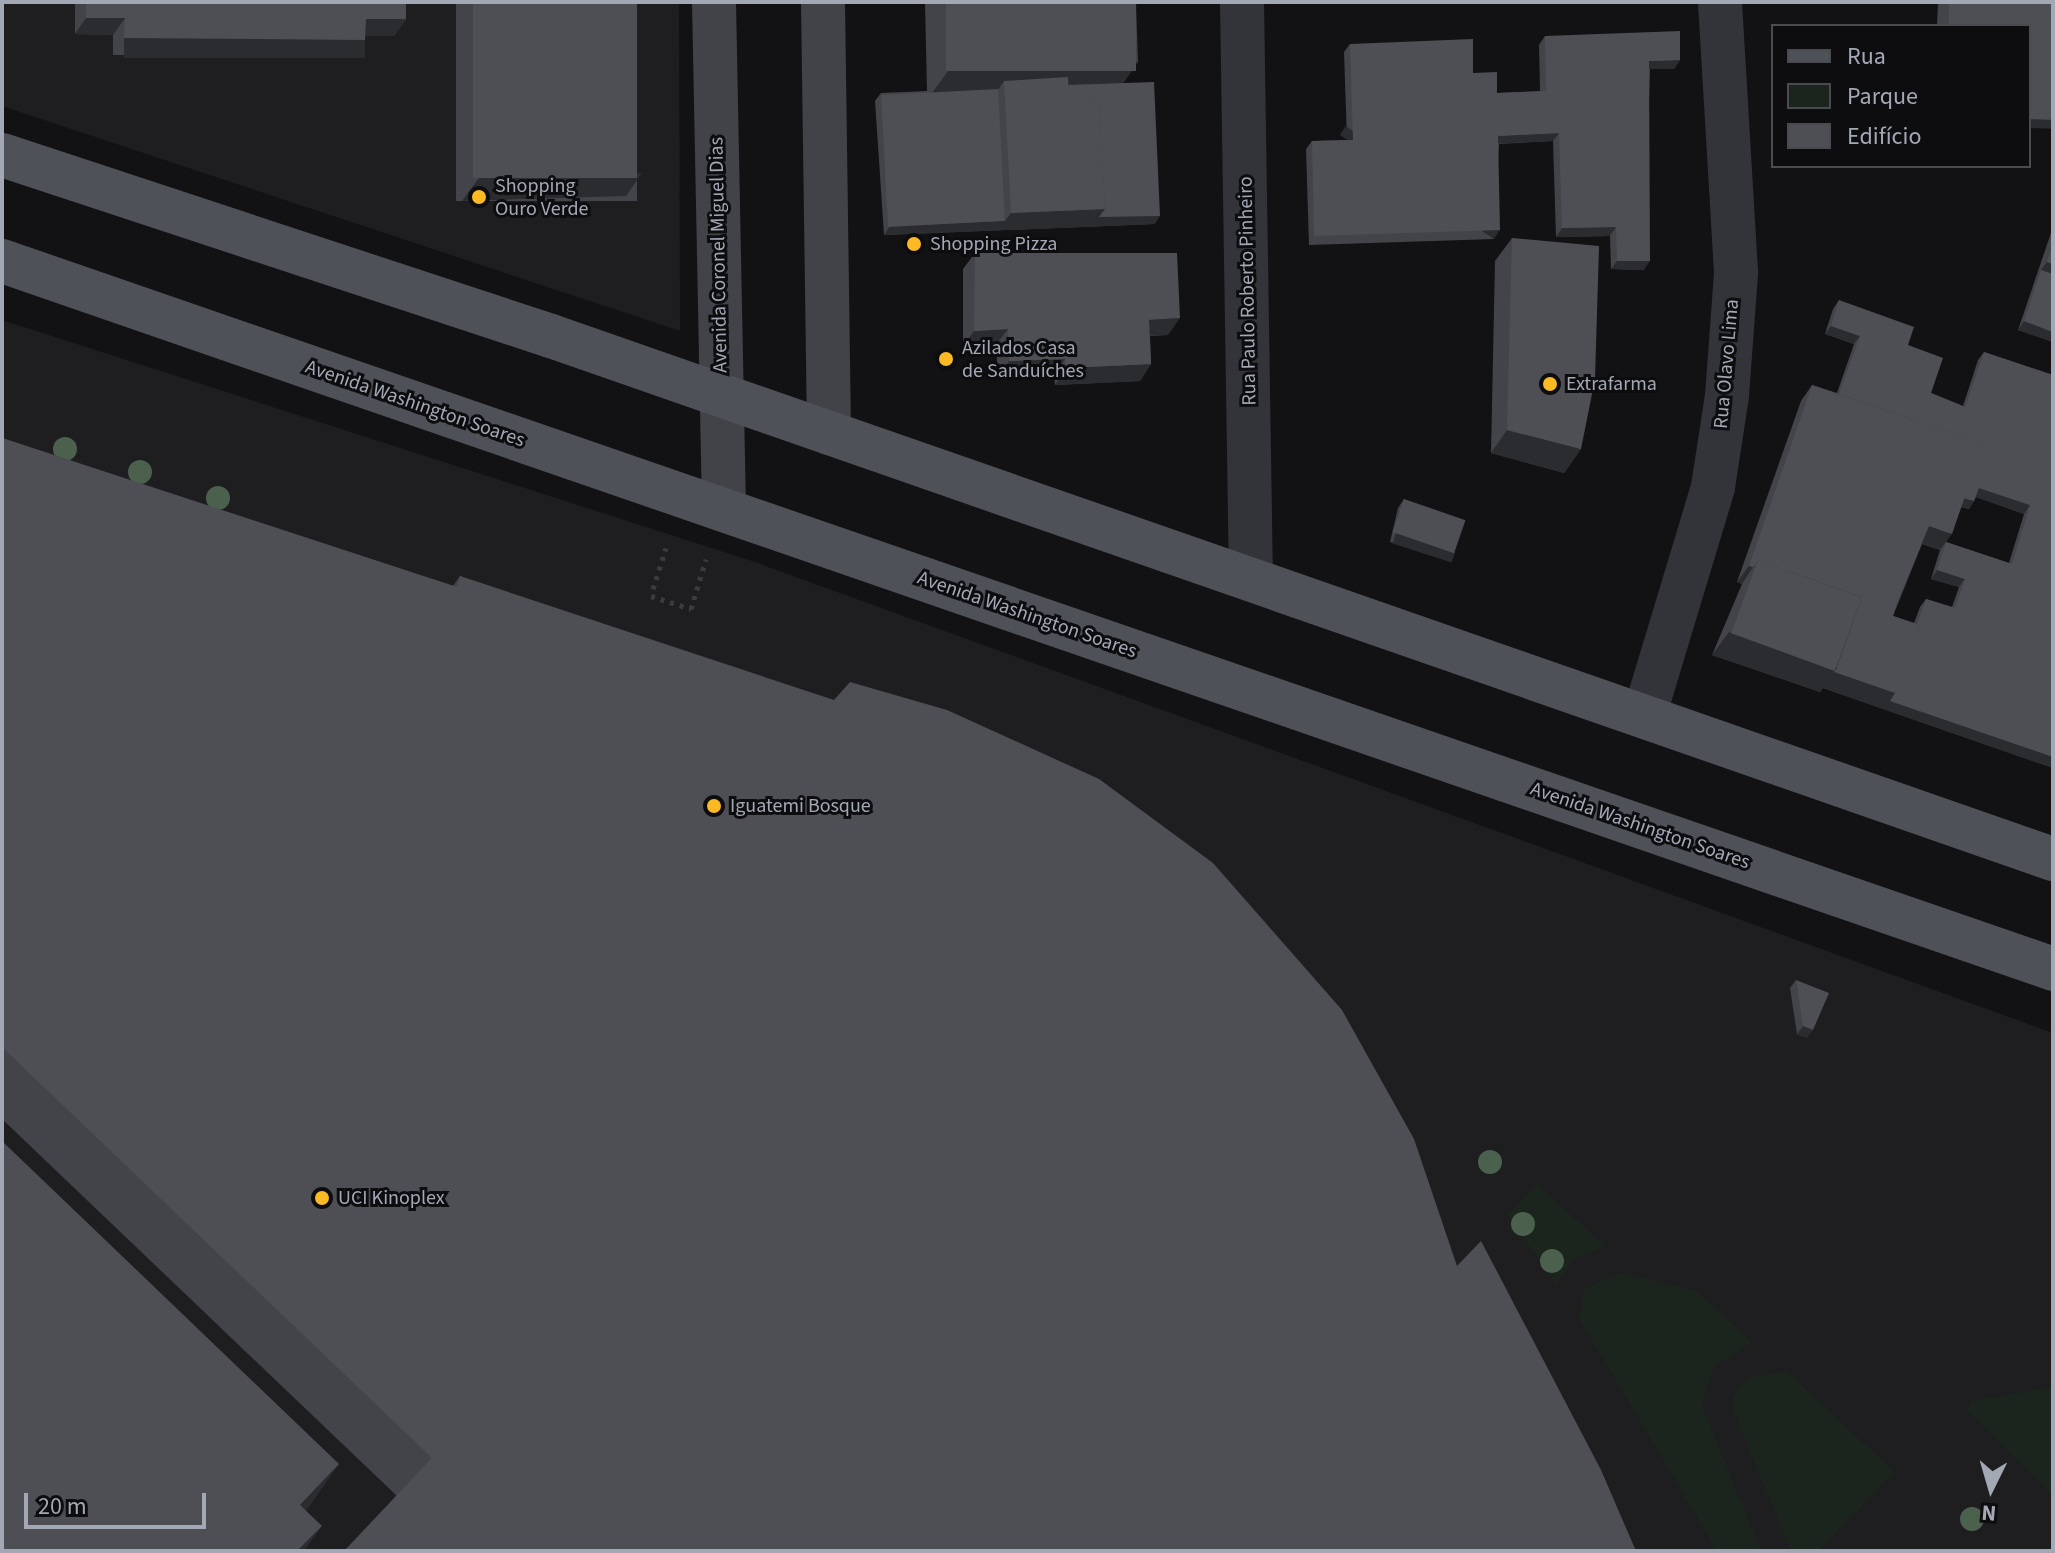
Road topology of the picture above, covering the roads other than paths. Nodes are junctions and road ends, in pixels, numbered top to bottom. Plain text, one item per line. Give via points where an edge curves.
1 (714, 2) edge
2 (823, 2) edge
3 (1242, 2) edge
4 (1720, 2) edge
5 (2, 155) edge
6 (2, 261) edge
7 (722, 396) junction
8 (829, 433) junction
9 (724, 508) junction
10 (1251, 579) junction
11 (1644, 716) junction
12 (2053, 859) edge
13 (2053, 969) edge

1 - 7 main road, Avenida Coronel Miguel Dias
2 - 8 main road
3 - 10 street, Rua Paulo Roberto Pinheiro
4 - 11 street, Rua Olavo Lima via 1736,272 1727,396 1713,487
5 - 7 main road
6 - 9 main road, Avenida Washington Soares
7 - 8 main road
7 - 9 main road, Avenida Coronel Miguel Dias
8 - 10 main road
9 - 13 main road, Avenida Washington Soares
10 - 11 main road
11 - 12 main road

